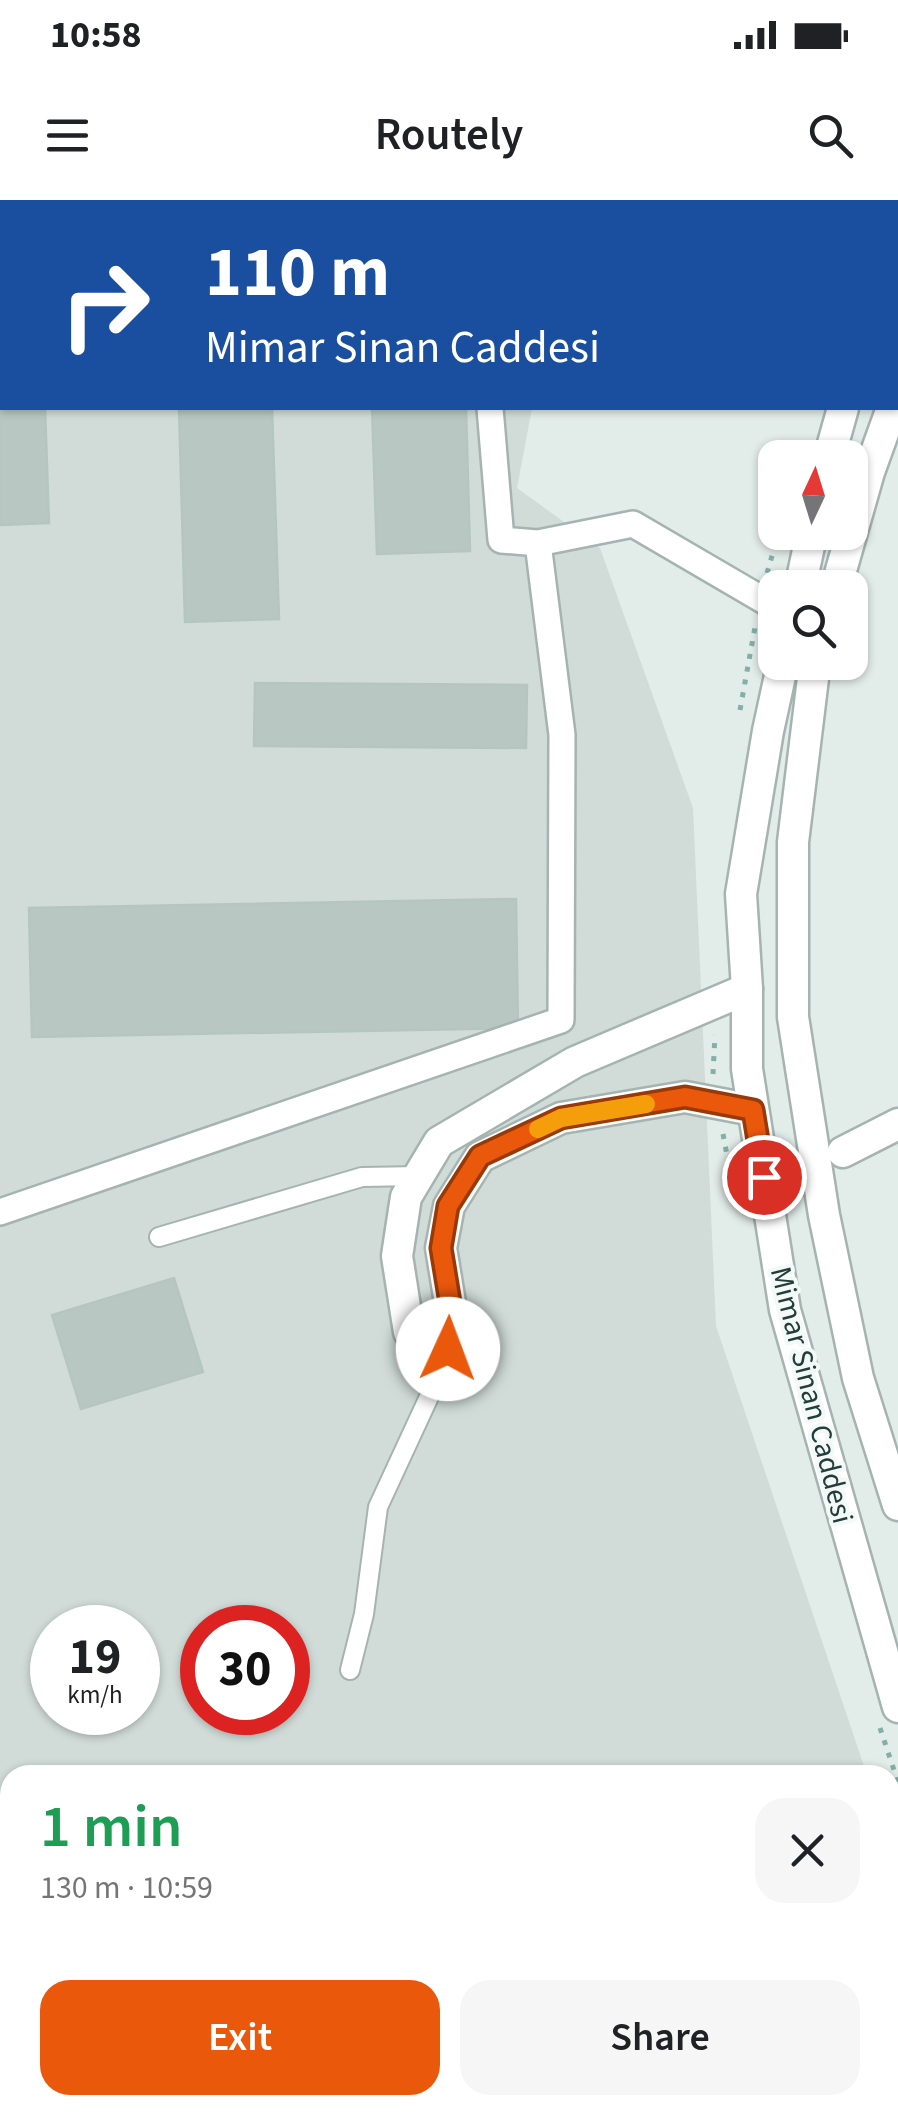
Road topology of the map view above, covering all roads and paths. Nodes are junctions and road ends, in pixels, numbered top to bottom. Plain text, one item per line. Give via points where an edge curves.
1 (490, 410) edge
2 (842, 410) edge
3 (891, 410) edge
4 (834, 440) edge
5 (538, 543) junction
6 (841, 570) edge
7 (758, 597) edge
8 (779, 680) edge
9 (813, 680) edge
10 (747, 989) junction
11 (753, 1110) junction
12 (898, 1124) edge
13 (843, 1152) dead end
14 (419, 1176) junction
15 (0, 1212) edge
16 (159, 1237) dead end
17 (441, 1371) junction
18 (898, 1505) edge
19 (350, 1670) dead end
20 (898, 1706) edge

1 - 5 street via 501,540
2 - 4 street
3 - 6 street
5 - 7 street via 632,524
5 - 15 street via 562,735 561,1020
8 - 10 street, Mimar Sinan Caddesi via 741,894
9 - 18 street, Mimar Sinan Caddesi via 792,842 793,1018 858,1378
10 - 11 street, Mimar Sinan Caddesi via 746,1070
10 - 14 street via 575,1062 439,1142
11 - 17 street via 685,1097 561,1118 480,1156 448,1206 441,1248 454,1327
11 - 20 street, Mimar Sinan Caddesi via 785,1310
12 - 13 street
14 - 16 lane via 362,1177
14 - 17 street via 406,1198 398,1256 409,1332
17 - 19 lane via 378,1507

